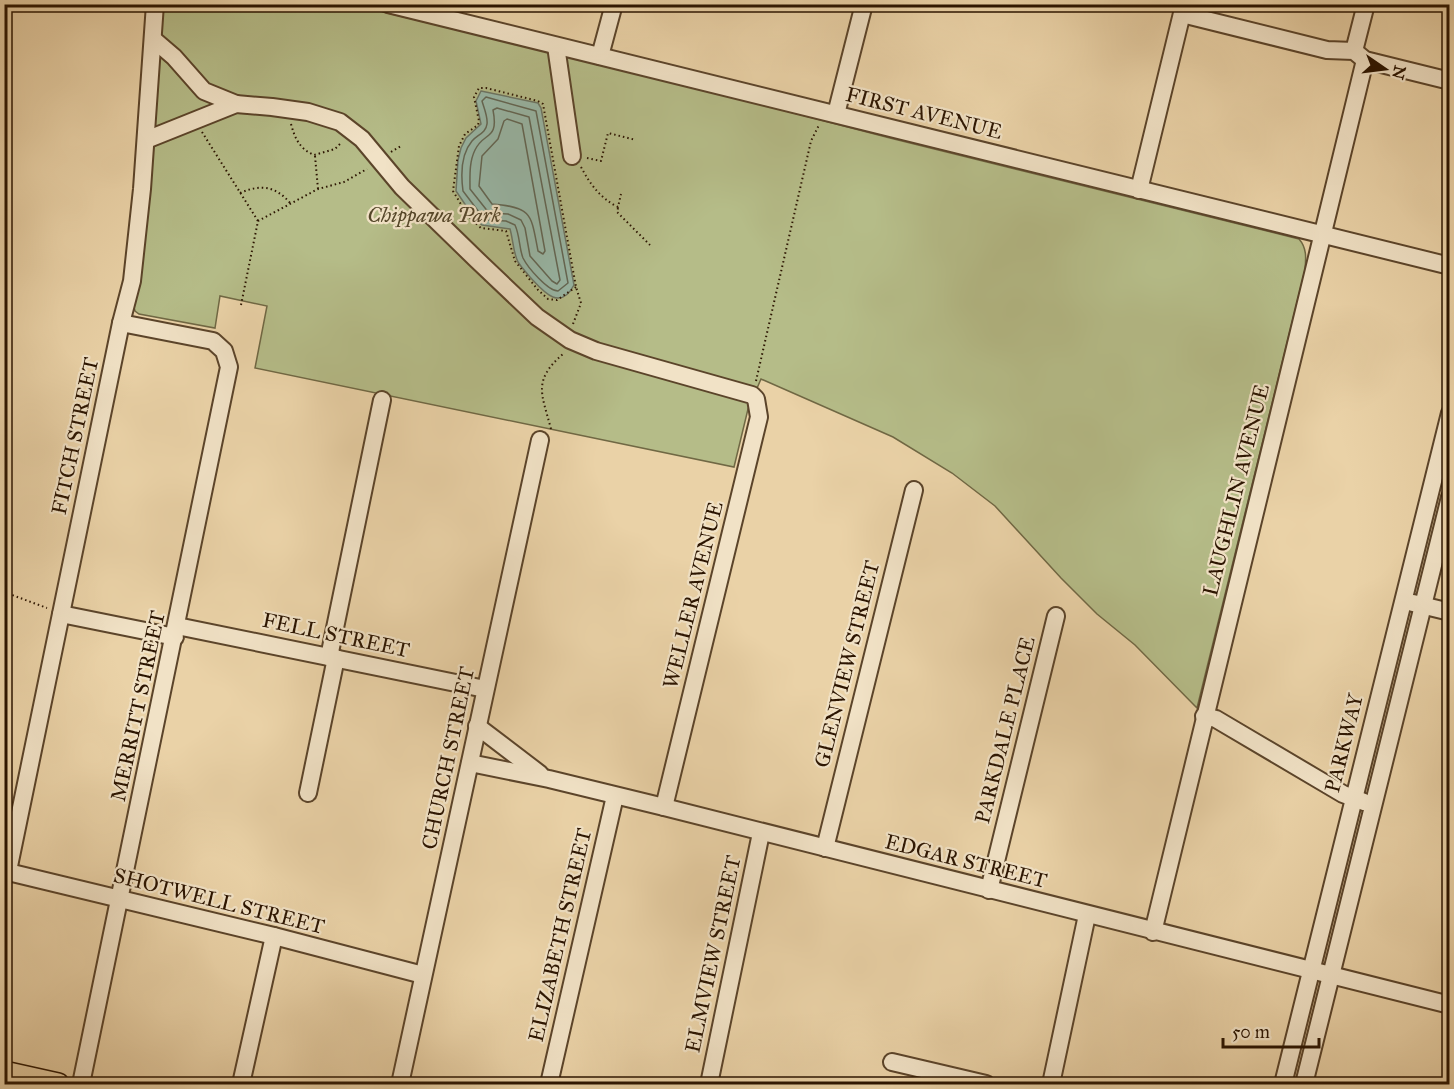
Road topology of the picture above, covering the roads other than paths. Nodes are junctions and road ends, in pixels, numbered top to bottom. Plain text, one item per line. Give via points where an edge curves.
1 (155, 4) edge
2 (388, 4) edge
3 (614, 4) edge
4 (864, 4) edge
5 (1366, 4) edge
6 (415, 8) edge
7 (1183, 9) edge
8 (153, 39) junction
9 (556, 46) junction
10 (1360, 55) junction
11 (600, 56) junction
12 (1449, 81) edge
13 (236, 104) junction
14 (829, 112) junction
15 (146, 140) junction
16 (579, 159) road end
17 (1139, 190) junction
18 (1321, 236) junction
19 (1449, 266) edge
20 (121, 323) junction
21 (382, 400) dead end
22 (1449, 412) edge
23 (545, 436) road end
24 (1445, 446) edge
25 (914, 490) dead end
26 (1449, 497) edge
27 (1403, 601) junction
28 (1423, 605) junction
29 (1449, 612) edge
30 (61, 614) junction
31 (1056, 616) dead end
32 (176, 631) junction
33 (332, 658) junction
34 (485, 689) junction
35 (1204, 716) junction
36 (477, 726) junction
37 (470, 763) junction
38 (549, 779) junction
39 (308, 793) dead end
40 (615, 796) junction
41 (1353, 799) junction
42 (1374, 805) junction
43 (664, 807) junction
44 (761, 833) junction
45 (825, 848) junction
46 (6, 871) edge
47 (989, 890) junction
48 (120, 900) junction
49 (1087, 915) junction
50 (1153, 932) junction
51 (274, 936) junction
52 (1312, 971) junction
53 (423, 975) junction
54 (1331, 976) junction
55 (1449, 1005) edge
56 (892, 1062) dead end
57 (4, 1072) edge
58 (58, 1084) edge
59 (81, 1084) edge
60 (241, 1084) edge
61 (400, 1084) edge
62 (549, 1084) edge
63 (709, 1084) edge
64 (986, 1084) edge
65 (1051, 1084) edge
66 (1283, 1084) edge
67 (1304, 1084) edge

1 - 8 street, FITCH STREET
2 - 6 street, FIRST AVENUE
3 - 11 street
4 - 14 street
5 - 10 street, LAUGHLIN AVENUE
6 - 9 street, FIRST AVENUE
7 - 10 street via 1327,50
7 - 17 street
8 - 13 street via 204,91
8 - 15 street, FITCH STREET
9 - 11 street, FIRST AVENUE
9 - 16 street
10 - 12 street
10 - 18 street, LAUGHLIN AVENUE
11 - 14 street, FIRST AVENUE
13 - 15 street
13 - 43 street, WELLER AVENUE via 308,112 340,122 362,139 402,187 537,317 570,340 596,351 752,395 758,404 759,417
14 - 17 street, FIRST AVENUE
15 - 20 street, FITCH STREET via 132,281
17 - 18 street, FIRST AVENUE
18 - 19 street, FIRST AVENUE
18 - 35 street, LAUGHLIN AVENUE
20 - 30 street, FITCH STREET
20 - 32 street, MERRITT STREET via 213,341 224,351 229,367
21 - 33 street
22 - 24 street, PARKWAY
23 - 34 street, CHURCH STREET
24 - 27 street, PARKWAY
25 - 45 street, GLENVIEW STREET
26 - 28 street, PARKWAY
27 - 28 street
27 - 41 street, PARKWAY
28 - 29 street
28 - 42 street, PARKWAY
30 - 32 street, FELL STREET
30 - 46 street, FITCH STREET
31 - 47 street, PARKDALE PLACE
32 - 33 street, FELL STREET
32 - 48 street, MERRITT STREET
33 - 34 street, FELL STREET
33 - 39 street
34 - 36 street, CHURCH STREET
35 - 41 street via 1216,719
35 - 50 street, LAUGHLIN AVENUE
36 - 37 street, CHURCH STREET
36 - 38 street
37 - 38 street, EDGAR STREET
37 - 53 street, CHURCH STREET
38 - 40 street, EDGAR STREET
40 - 43 street, EDGAR STREET
40 - 62 street, ELIZABETH STREET
41 - 42 street
41 - 52 street, PARKWAY
42 - 54 street, PARKWAY
43 - 44 street, EDGAR STREET
44 - 45 street, EDGAR STREET
44 - 63 street, ELMVIEW STREET
45 - 47 street, EDGAR STREET
46 - 48 street, SHOTWELL STREET
47 - 49 street, EDGAR STREET
48 - 51 street, SHOTWELL STREET
48 - 59 street, MERRITT STREET
49 - 50 street, EDGAR STREET
49 - 65 street
50 - 52 street, EDGAR STREET
51 - 53 street, SHOTWELL STREET
51 - 60 street
52 - 54 street, EDGAR STREET
52 - 66 street, PARKWAY
53 - 61 street, CHURCH STREET
54 - 55 street, EDGAR STREET
54 - 67 street, PARKWAY
56 - 64 street
57 - 58 main road

